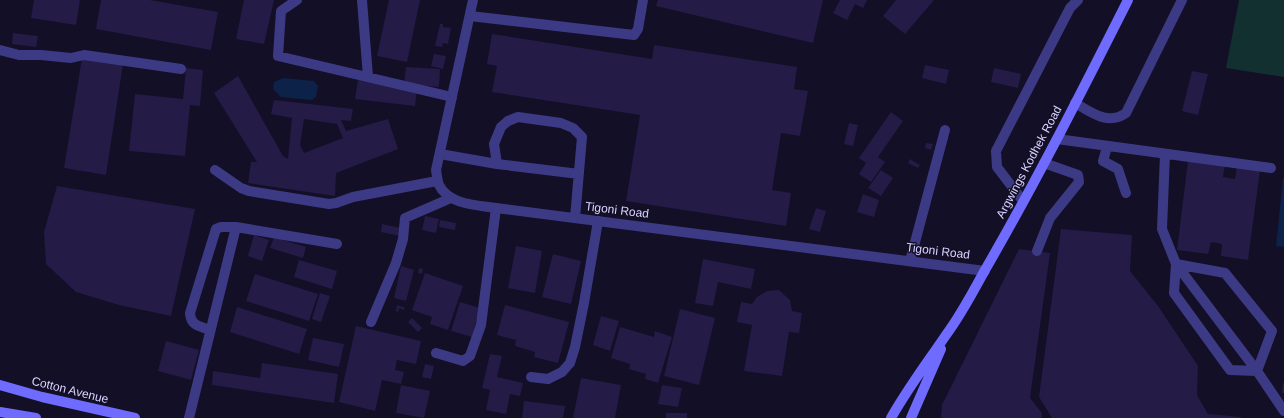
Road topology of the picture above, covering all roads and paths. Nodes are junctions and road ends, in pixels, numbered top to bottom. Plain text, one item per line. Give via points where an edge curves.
1 (297, 0) edge
2 (362, 0) edge
3 (473, 0) edge
4 (643, 0) edge
5 (1078, 0) edge
6 (1128, 0) edge
7 (1182, 0) edge
8 (470, 16) junction
9 (0, 50) edge
10 (181, 69) dead end
11 (368, 77) junction
12 (452, 97) junction
13 (1075, 103) junction
14 (945, 130) dead end
15 (1057, 139) junction
16 (1107, 147) junction
17 (440, 154) junction
18 (1165, 154) junction
19 (1044, 163) junction
20 (497, 164) junction
21 (1271, 168) dead end
22 (215, 170) dead end
23 (579, 174) junction
24 (438, 181) junction
25 (1126, 193) dead end
26 (452, 198) junction
27 (1023, 201) junction
28 (496, 208) junction
29 (575, 218) junction
30 (598, 221) junction
31 (236, 227) junction
32 (337, 244) dead end
33 (1037, 251) dead end
34 (910, 261) junction
35 (1176, 264) junction
36 (985, 270) junction
37 (371, 322) dead end
38 (210, 330) junction
39 (947, 334) junction
40 (436, 353) dead end
41 (1257, 371) junction
42 (531, 377) dead end
43 (0, 385) edge
44 (1284, 411) edge
45 (0, 412) edge
46 (36, 418) edge
47 (134, 418) edge
48 (189, 418) edge
49 (891, 418) edge
50 (911, 418) edge

1 - 11 street via 281,11 278,56
2 - 11 street
3 - 8 street
4 - 8 street via 638,29 634,35
5 - 27 street via 1070,8 996,151 997,167
6 - 13 main road, Argwings Kodhek Road
7 - 13 street via 1126,113 1120,117 1102,118
8 - 12 street
9 - 10 street via 19,55 71,58 84,55
11 - 12 street
12 - 17 street
13 - 15 main road, Argwings Kodhek Road
14 - 34 street
15 - 16 street
15 - 19 main road, Argwings Kodhek Road
16 - 18 street
16 - 25 street via 1103,161 1118,169
17 - 20 street
17 - 24 street via 436,170
18 - 21 street
18 - 35 street via 1162,229
19 - 27 main road, Argwings Kodhek Road
19 - 33 street via 1078,175 1079,182 1050,218
20 - 23 street
20 - 23 street via 494,144 501,127 518,117 561,123 573,128 582,137
22 - 24 street via 249,191 321,204
23 - 29 street
24 - 26 street, Tigoni Road via 440,187
26 - 28 street, Tigoni Road via 464,203
26 - 37 street via 406,218 396,263
27 - 36 main road, Argwings Kodhek Road
28 - 29 street, Tigoni Road
28 - 40 street via 481,325 470,356 463,360
29 - 30 street, Tigoni Road
30 - 34 street, Tigoni Road
30 - 42 street via 584,304 570,363 562,372 548,379
31 - 32 street
31 - 38 street
31 - 38 street via 221,227 216,230 190,313 195,324
34 - 36 street, Tigoni Road
35 - 41 street
35 - 41 street via 1174,293 1230,370
35 - 41 street via 1225,274 1272,331
36 - 39 main road, Argwings Kodhek Road
38 - 48 street
39 - 49 main road, Argwings Kodhek Road via 905,393
39 - 50 main road, Argwings Kodhek Road
41 - 44 street
43 - 47 main road, Cotton Avenue
45 - 46 main road

